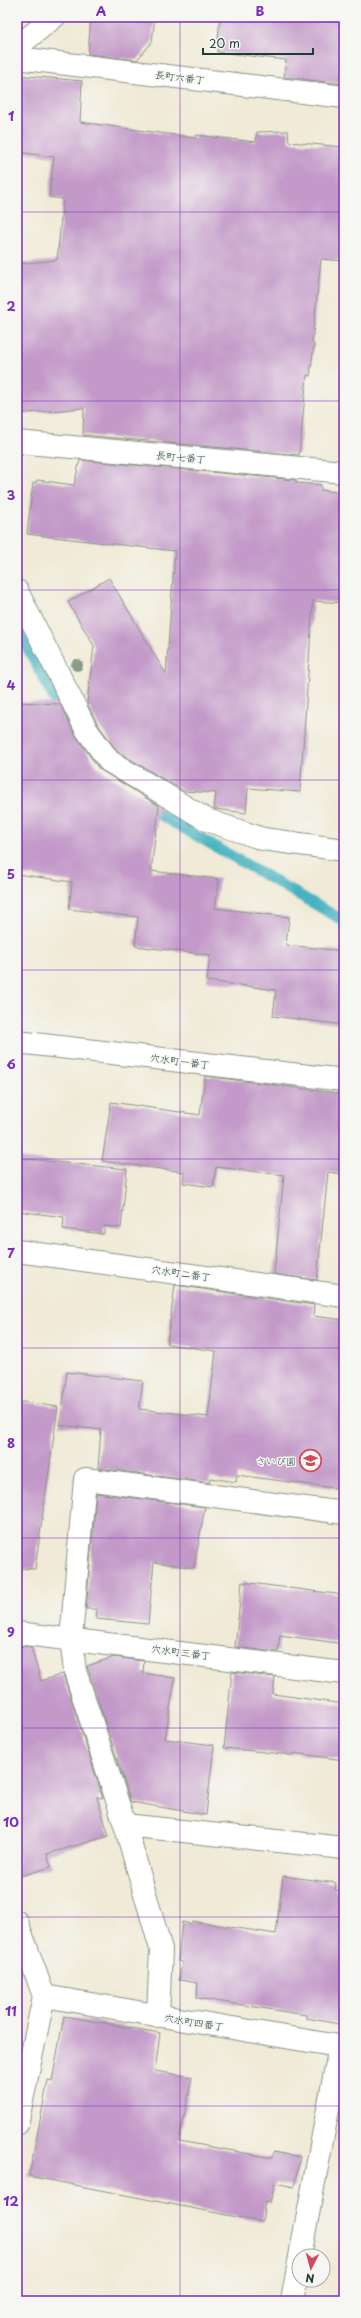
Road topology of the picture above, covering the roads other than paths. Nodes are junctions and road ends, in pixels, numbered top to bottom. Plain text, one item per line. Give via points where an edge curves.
1 (54, 17) edge
2 (17, 47) edge
3 (17, 58) edge
4 (344, 97) edge
5 (17, 442) edge
6 (344, 472) edge
7 (17, 591) edge
8 (344, 850) edge
9 (17, 1042) edge
10 (344, 1080) edge
11 (17, 1251) edge
12 (344, 1296) edge
13 (344, 1514) edge
14 (17, 1633) edge
15 (71, 1639) junction
16 (344, 1673) edge
17 (125, 1825) junction
18 (344, 1848) edge
19 (17, 1922) edge
20 (44, 1996) junction
21 (158, 2016) junction
22 (342, 2046) edge
23 (17, 2124) edge
24 (302, 2248) edge
25 (294, 2288) edge
26 (292, 2301) edge

1 - 2 street
3 - 4 street, 長町六番丁
5 - 6 street, 長町七番丁
7 - 8 street via 86,729 109,761 207,820 264,839
9 - 10 street, 穴水町一番丁
11 - 12 street, 穴水町二番丁
13 - 15 street via 85,1479
14 - 15 street, 穴水町三番丁
15 - 16 street, 穴水町三番丁
15 - 17 street via 75,1670
17 - 18 street
17 - 21 street via 161,1949
19 - 20 street
20 - 21 street, 穴水町四番丁
20 - 23 street
21 - 22 street, 穴水町四番丁
22 - 24 street
25 - 26 street

